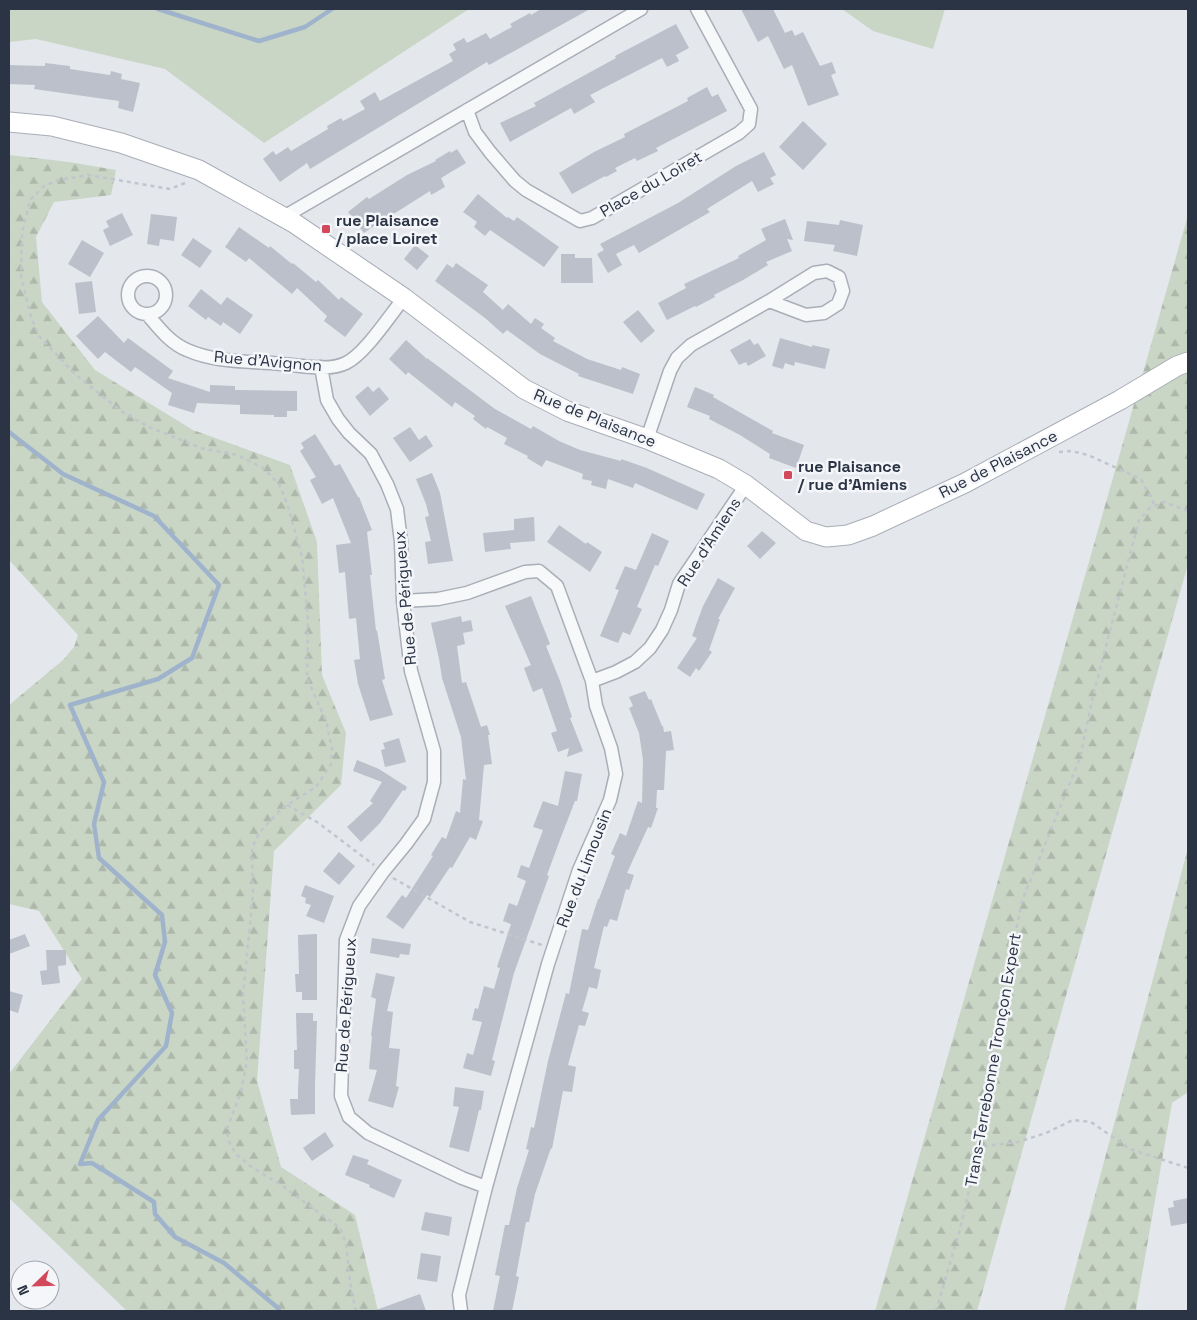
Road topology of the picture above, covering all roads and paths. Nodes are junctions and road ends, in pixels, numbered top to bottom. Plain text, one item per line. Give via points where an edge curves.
1 (642, 9) edge
2 (697, 9) edge
3 (467, 110) junction
4 (9, 122) edge
5 (198, 170) junction
6 (282, 218) junction
7 (404, 298) junction
8 (769, 301) junction
9 (147, 314) dead end
10 (1188, 362) edge
11 (321, 367) junction
12 (647, 439) junction
13 (1057, 452) dead end
14 (746, 485) junction
15 (1156, 506) junction
16 (1188, 511) edge
17 (402, 601) junction
18 (592, 681) junction
19 (287, 805) junction
20 (383, 872) junction
21 (553, 948) junction
22 (976, 1147) junction
23 (1188, 1168) edge
24 (486, 1187) junction
25 (356, 1311) edge
26 (461, 1311) edge
27 (936, 1311) edge

1 - 3 street
2 - 3 street, Place du Loiret via 751,109 749,124 739,133 592,218 580,221 515,182 475,132
3 - 6 street
4 - 5 street, Rue de Plaisance via 52,126 121,143
5 - 6 street, Rue de Plaisance
5 - 19 path via 186,182 170,189 88,175 44,186 30,200 22,233 21,276 39,336 75,374 121,411 149,427 201,448 237,455 263,468 278,484 288,506 302,558 308,620 307,678 326,721 332,748 331,764 316,787
6 - 7 street, Rue de Plaisance
7 - 11 street, Rue d'Avignon via 359,353 346,363
7 - 12 street, Rue de Plaisance via 524,389 567,411
8 - 8 street via 806,315 824,313 838,304 843,291 839,277 827,271 814,273
8 - 12 street via 691,345 677,358
9 - 11 street, Rue d'Avignon via 164,334 185,350 230,360
10 - 14 street, Rue de Plaisance via 965,483 848,535 826,537 806,530
11 - 17 street, Rue de Périgueux via 327,400 349,433 371,454 397,509
12 - 14 street, Rue de Plaisance via 719,469
13 - 15 path via 1088,455 1142,479
14 - 18 street, Rue d'Amiens via 679,584 672,610 650,648 635,662
15 - 16 path via 1164,502
15 - 22 path, Trans-Terrebonne Tronçon Expert via 1139,520 1080,758 1022,901 987,1073
17 - 18 street, Rue du Limousin via 467,593 525,572 539,571 557,586
17 - 20 street, Rue de Périgueux via 411,672 434,751 434,782 424,819
18 - 21 street, Rue du Limousin via 616,774 610,800 579,870
19 - 20 path via 318,822
19 - 25 path via 258,834 252,848 253,894 243,995 247,1060 241,1092 227,1129 228,1140 236,1154 250,1166 340,1228 346,1243
20 - 21 path via 470,922
20 - 24 street, Rue de Périgueux via 359,906 346,940 341,1096 348,1117 368,1133
21 - 24 street, Rue du Limousin
22 - 23 path via 1018,1142 1073,1120 1091,1122 1130,1149
22 - 27 path, Trans-Terrebonne Tronçon Expert via 960,1229
24 - 26 street, Rue du Limousin via 460,1294

